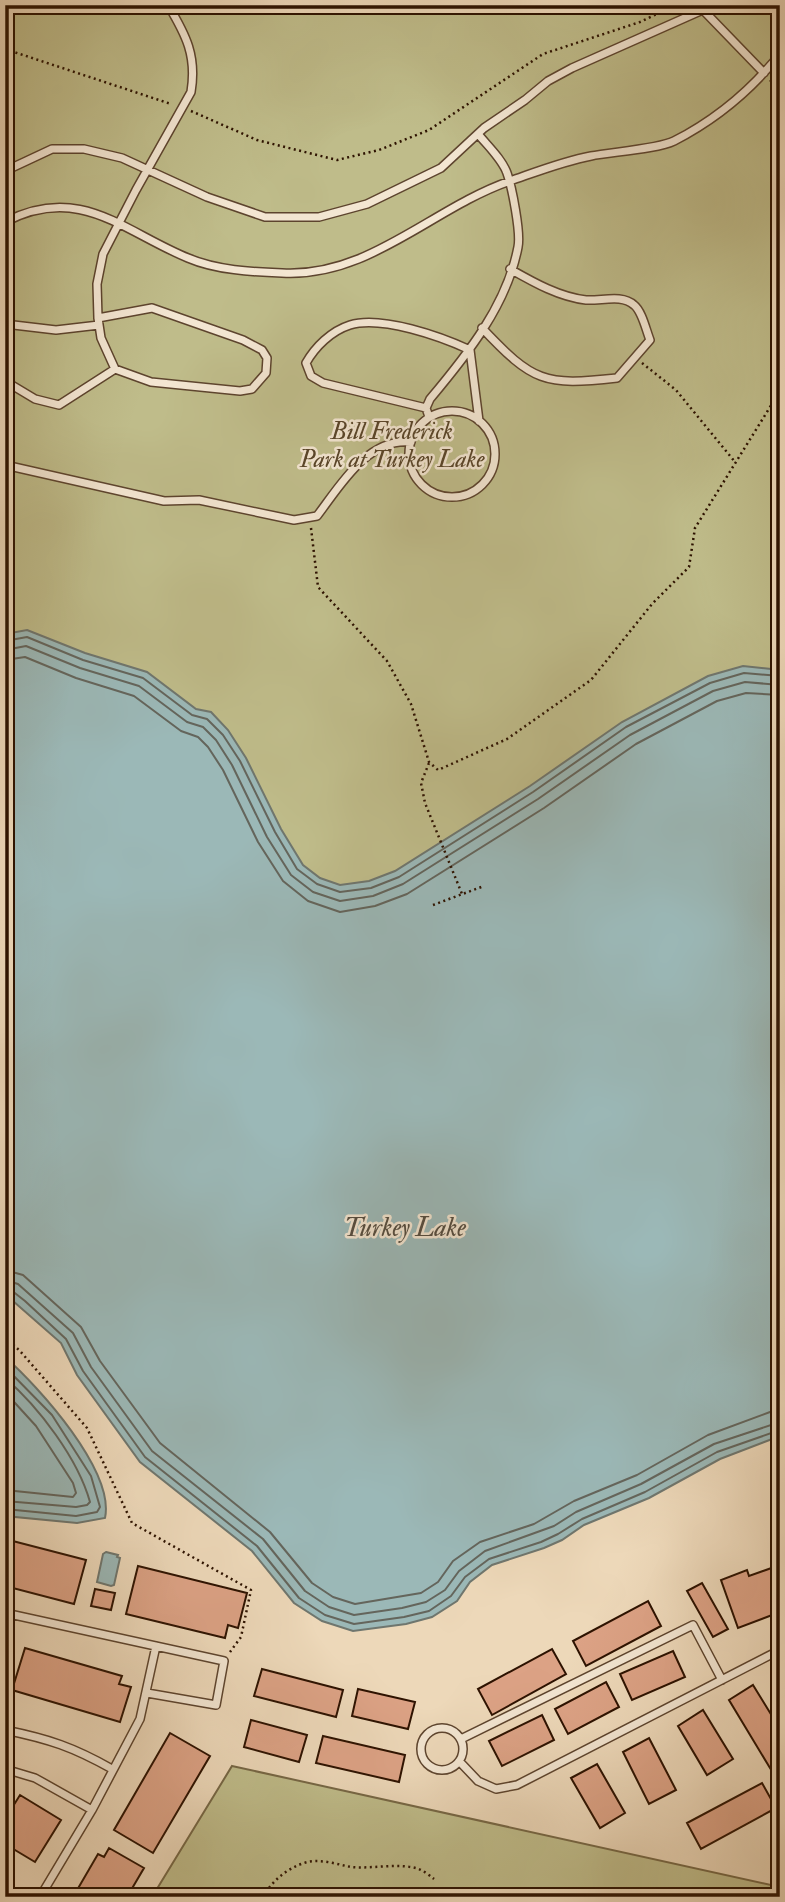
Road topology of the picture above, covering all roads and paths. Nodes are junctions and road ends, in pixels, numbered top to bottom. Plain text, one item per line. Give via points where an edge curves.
1 (168, 5) edge
2 (676, 5) edge
3 (714, 5) edge
4 (704, 11) junction
5 (5, 49) edge
6 (780, 54) edge
7 (764, 73) junction
8 (780, 90) edge
9 (182, 108) junction
10 (478, 134) junction
11 (148, 169) junction
12 (5, 171) edge
13 (508, 181) junction
14 (5, 222) edge
15 (120, 222) junction
16 (510, 269) junction
17 (99, 321) junction
18 (5, 324) edge
19 (482, 328) junction
20 (470, 350) junction
21 (635, 358) junction
22 (116, 369) junction
23 (5, 380) edge
24 (780, 391) edge
25 (426, 408) junction
26 (429, 417) junction
27 (479, 421) junction
28 (411, 442) junction
29 (735, 462) junction
30 (5, 465) edge
31 (310, 517) junction
32 (429, 762) junction
33 (484, 886) dead end
34 (461, 894) junction
35 (433, 905) dead end
36 (5, 1337) edge
37 (8, 1614) edge
38 (5, 1644) edge
39 (156, 1646) junction
40 (780, 1650) edge
41 (224, 1661) junction
42 (722, 1680) junction
43 (147, 1693) junction
44 (5, 1730) edge
45 (461, 1739) junction
46 (459, 1761) junction
47 (5, 1769) edge
48 (112, 1769) junction
49 (92, 1810) junction
50 (434, 1879) dead end
51 (40, 1897) edge
52 (263, 1897) edge

1 - 9 lane via 184,32 194,74
2 - 9 path via 544,54 429,130 379,150 337,160 257,140
3 - 4 lane
4 - 7 lane
4 - 10 lane via 548,81
5 - 9 path
6 - 7 lane
7 - 8 path
7 - 13 lane via 720,111 672,142 589,156
9 - 11 lane
10 - 11 lane via 441,169 367,204 319,217 265,217 207,197
10 - 13 lane via 507,172
11 - 12 lane via 84,149 52,149
11 - 15 lane
13 - 15 lane via 473,196 381,250 327,270 285,274 231,269 189,259
13 - 16 lane via 519,228
14 - 15 lane via 65,207
15 - 17 lane via 103,254 97,284
16 - 19 lane
16 - 21 lane via 569,296 626,300 637,307 650,340
17 - 18 lane via 56,330
17 - 22 lane via 101,338
17 - 22 lane via 152,308 243,340 267,358 266,373 252,388 240,391 150,382
19 - 20 lane
19 - 21 lane via 528,372 552,380 570,383 617,378
20 - 25 lane
20 - 25 lane via 394,326 350,325 315,346 306,363 311,376 323,383
20 - 27 lane
21 - 29 path via 676,390
22 - 23 lane via 59,405 36,399
24 - 29 path
25 - 26 lane
26 - 27 lane via 460,412
26 - 28 lane
27 - 28 lane via 494,443 495,454 491,472 468,494 447,498 424,487 415,477
28 - 31 lane via 395,441 363,459 317,516
29 - 32 path via 695,528 689,567 652,604 591,680 507,739 438,770
30 - 31 lane via 164,501 199,500 294,520
31 - 32 path via 318,587 387,661 411,704
32 - 34 path via 421,783 425,803
33 - 34 path
34 - 35 path
36 - 41 path via 87,1428 132,1523 251,1590 241,1637
37 - 38 lane
37 - 39 lane
39 - 41 lane
39 - 43 lane
40 - 42 lane
41 - 43 lane via 216,1705
42 - 45 lane via 693,1625
42 - 46 lane via 517,1785 496,1789 478,1781
43 - 48 lane via 140,1719
44 - 48 lane via 48,1738
45 - 46 lane
45 - 46 lane via 450,1729 438,1728 425,1736 421,1745 431,1766 445,1769
47 - 49 lane via 35,1778
48 - 49 lane
49 - 51 lane
50 - 52 path via 404,1866 306,1862 278,1878

